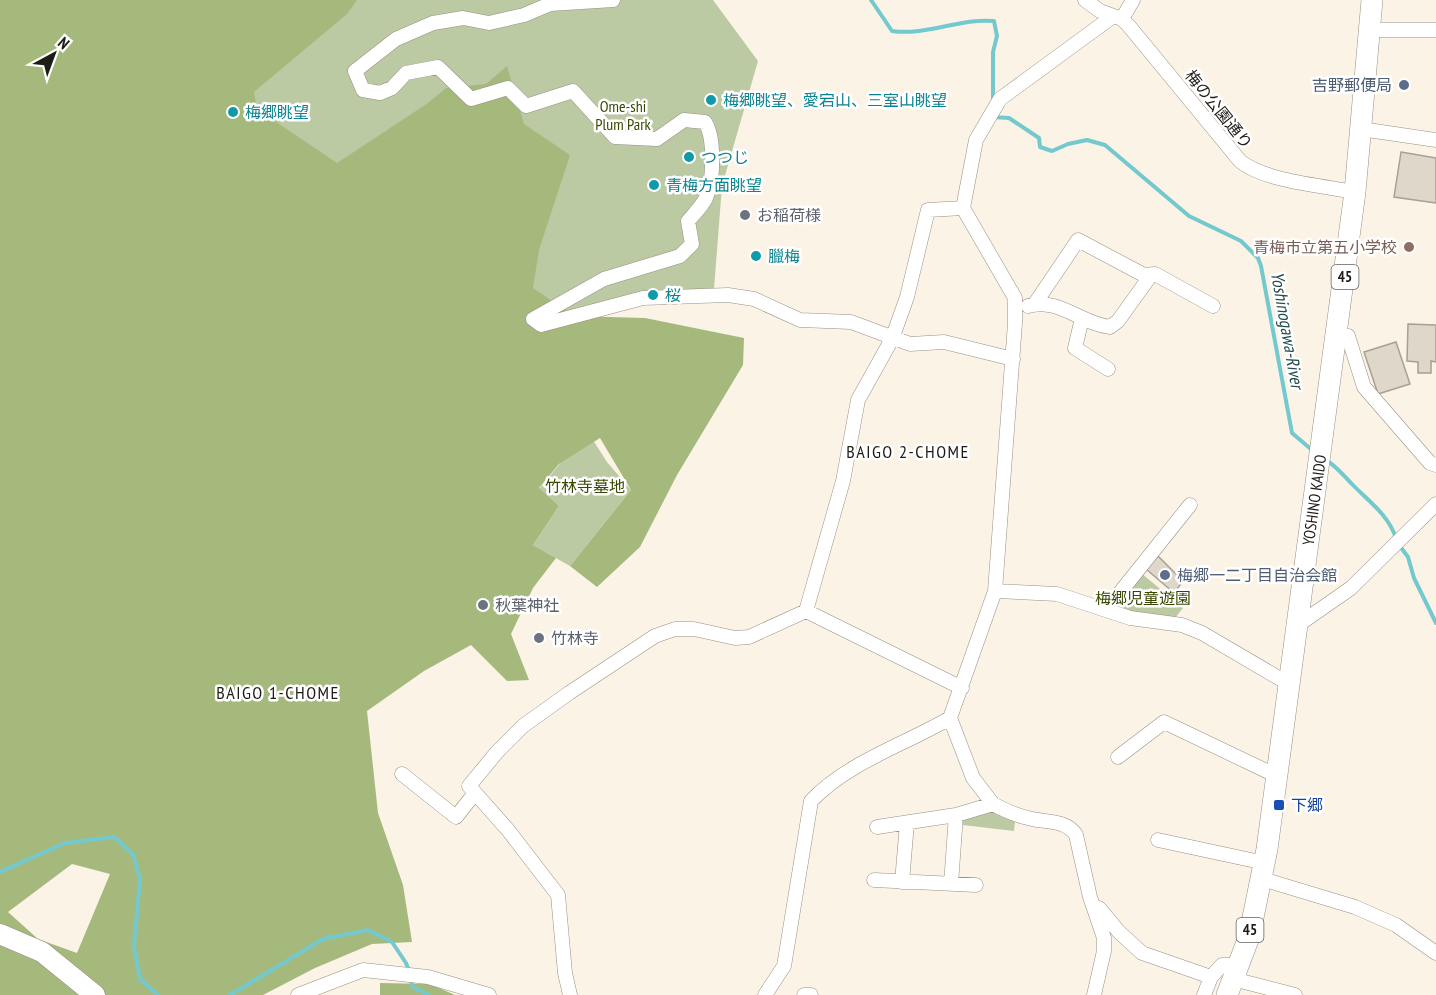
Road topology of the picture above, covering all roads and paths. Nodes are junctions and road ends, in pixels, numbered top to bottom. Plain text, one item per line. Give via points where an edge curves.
1 (613, 0) edge
2 (1085, 0) edge
3 (1133, 0) edge
4 (1372, 0) edge
5 (1117, 18) junction
6 (1371, 30) junction
7 (1436, 30) edge
8 (1361, 129) junction
9 (1436, 137) edge
10 (1355, 192) junction
11 (963, 208) junction
12 (1151, 275) junction
13 (1034, 304) junction
14 (1213, 306) dead end
15 (1015, 310) junction
16 (1082, 318) junction
17 (1337, 335) junction
18 (892, 339) junction
19 (1012, 359) junction
20 (1108, 369) dead end
21 (1436, 465) edge
22 (1436, 504) edge
23 (1190, 505) dead end
24 (995, 591) junction
25 (1106, 610) junction
26 (806, 611) junction
27 (1298, 625) junction
28 (1289, 684) junction
29 (962, 688) junction
30 (950, 718) junction
31 (1118, 757) dead end
32 (402, 774) dead end
33 (1277, 776) junction
34 (475, 794) junction
35 (993, 804) junction
36 (956, 815) junction
37 (907, 823) junction
38 (877, 826) dead end
39 (1158, 840) dead end
40 (1263, 871) junction
41 (873, 880) dead end
42 (902, 882) junction
43 (951, 884) junction
44 (976, 885) dead end
45 (1090, 897) junction
46 (0, 934) edge
47 (1436, 953) edge
48 (1211, 977) junction
49 (1233, 980) edge
50 (95, 995) edge
51 (298, 995) edge
52 (489, 995) edge
53 (570, 995) edge
54 (765, 995) edge
55 (804, 995) edge
56 (811, 995) edge
57 (1094, 995) edge
58 (1204, 995) edge
59 (1295, 995) edge

1 - 18 street via 550,4 489,23 463,18 433,23 396,39 355,71 363,90 380,93 392,88 406,73 438,67 471,99 508,88 526,106 573,91 615,137 657,139 684,120 705,122 710,130 711,186 705,201 688,221 692,244 680,255 604,279 533,319 541,326 643,298 728,295 754,298 800,320 851,322
2 - 5 street, 梅の公園通り
3 - 5 street
4 - 6 main road, YOSHINO KAIDO / 45
5 - 10 street, 梅の公園通り via 1138,36 1250,169
5 - 11 street via 1000,99 976,140
6 - 7 street
6 - 8 main road, YOSHINO KAIDO / 45
8 - 9 street
8 - 10 main road, YOSHINO KAIDO / 45
10 - 17 main road, YOSHINO KAIDO / 45
11 - 15 street via 1015,298
11 - 18 street via 928,210 907,297
12 - 13 street via 1144,275 1078,240
12 - 14 street
12 - 16 street via 1115,325 1101,326
13 - 15 street
13 - 16 street via 1059,307
15 - 19 street
16 - 20 street via 1076,348
17 - 21 street via 1348,336 1364,387 1430,463
17 - 27 main road, YOSHINO KAIDO / 45
18 - 19 street via 910,344 944,342
18 - 26 street via 858,400 843,481
19 - 24 street
22 - 27 street via 1351,588
23 - 25 street
24 - 25 street via 1057,594
24 - 29 street
25 - 28 street via 1130,618 1182,625 1202,633
26 - 29 street
26 - 34 street via 749,637 735,638 694,629 675,629 655,636 524,726 469,786
27 - 28 main road, YOSHINO KAIDO / 45
28 - 33 main road, YOSHINO KAIDO / 45
29 - 30 street
30 - 35 street via 973,778
30 - 54 street via 849,770 811,801 784,966
31 - 33 street via 1164,722
32 - 34 street via 456,817
33 - 40 main road, YOSHINO KAIDO / 45
34 - 53 street via 558,895
35 - 36 street
35 - 45 street via 1029,819 1071,828
36 - 37 street
36 - 43 street
37 - 38 street
37 - 42 street
39 - 40 street
40 - 47 street via 1396,925
40 - 49 main road, YOSHINO KAIDO / 45 via 1249,937
41 - 42 street
42 - 43 street
43 - 44 street
45 - 48 street via 1142,953
45 - 57 street via 1104,938
46 - 50 main road via 42,952
48 - 49 street via 1222,965
48 - 58 street
49 - 59 street
51 - 52 street via 363,970 428,977
55 - 56 street

